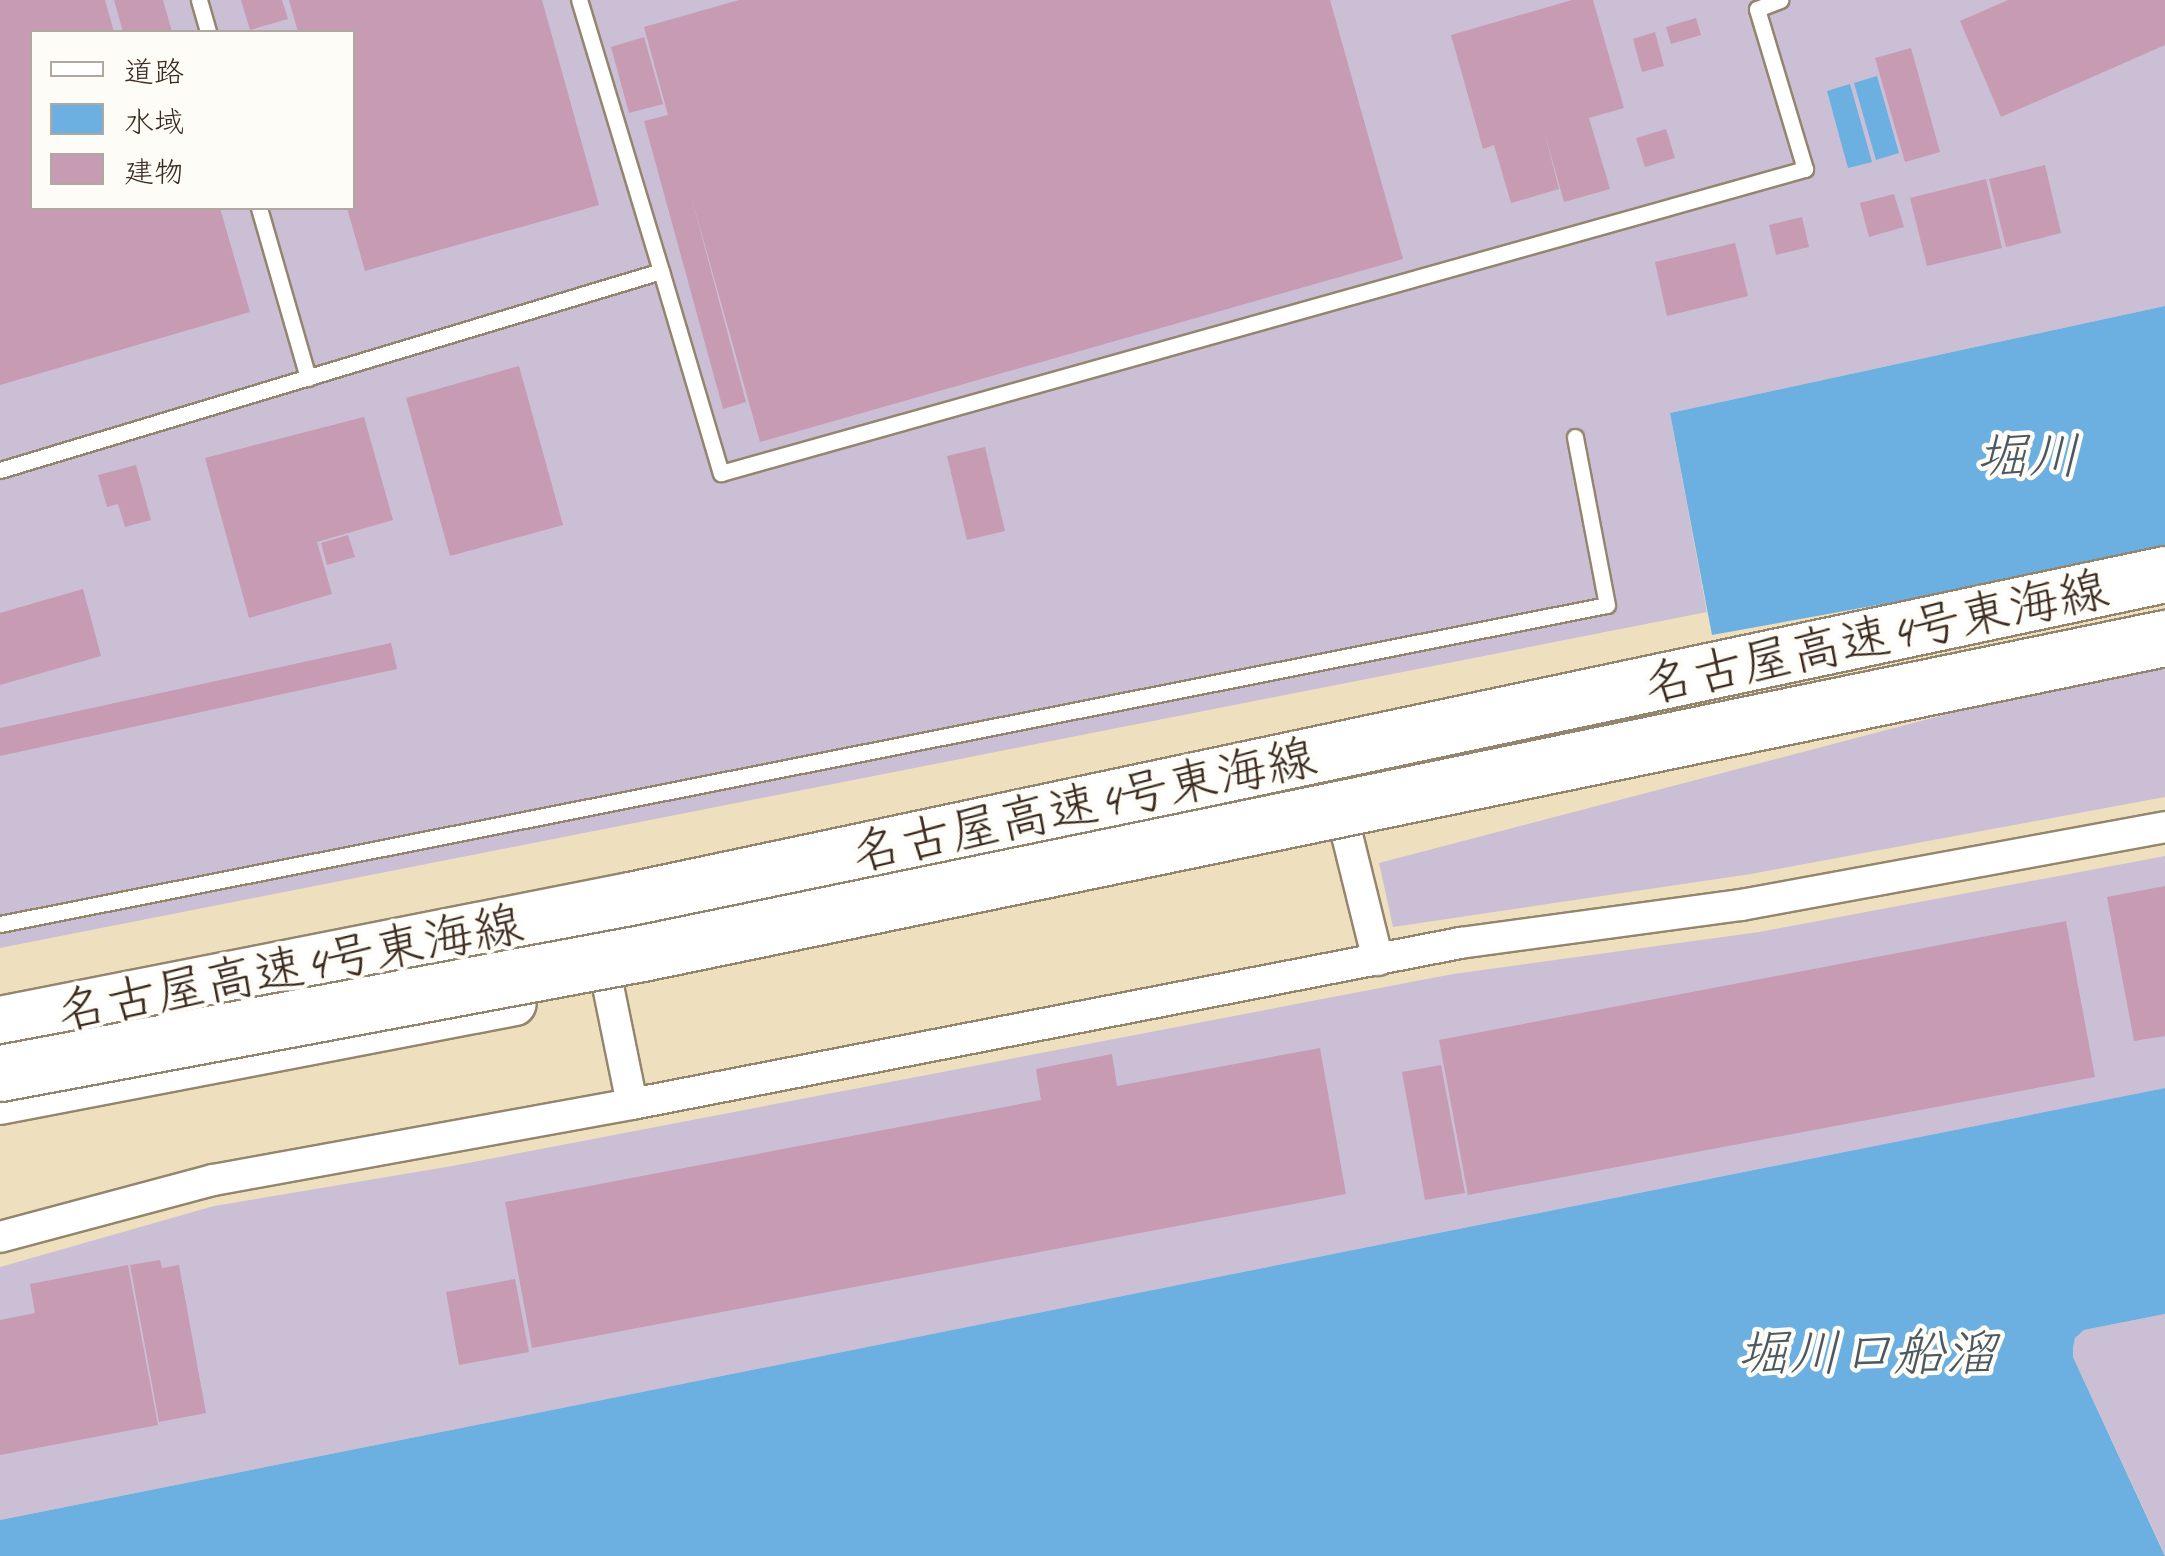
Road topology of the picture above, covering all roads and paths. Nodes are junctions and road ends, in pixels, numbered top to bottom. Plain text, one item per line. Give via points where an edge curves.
1 (199, 0) edge
2 (579, 0) edge
3 (1780, 0) edge
4 (207, 30) edge
5 (260, 210) edge
6 (661, 270) junction
7 (308, 378) junction
8 (1575, 437) dead end
9 (0, 470) edge
10 (2165, 574) edge
11 (2152, 624) edge
12 (1345, 826) junction
13 (2165, 827) edge
14 (0, 924) edge
15 (1378, 960) junction
16 (608, 986) junction
17 (0, 1024) edge
18 (0, 1073) edge
19 (0, 1103) edge
20 (632, 1104) junction
21 (0, 1237) edge

1 - 4 lane
2 - 6 lane
3 - 6 lane via 1757,10 1805,168 720,474
5 - 7 lane
6 - 7 lane
7 - 9 lane
8 - 14 lane via 1607,605
10 - 17 highway, 名古屋高速4号東海線 via 630,900
11 - 12 street
11 - 18 highway, 名古屋高速4号東海線, bridge via 642,953
12 - 15 street
12 - 16 street
13 - 15 street via 1741,905
15 - 20 street
16 - 19 street
16 - 20 street
20 - 21 street via 213,1180

